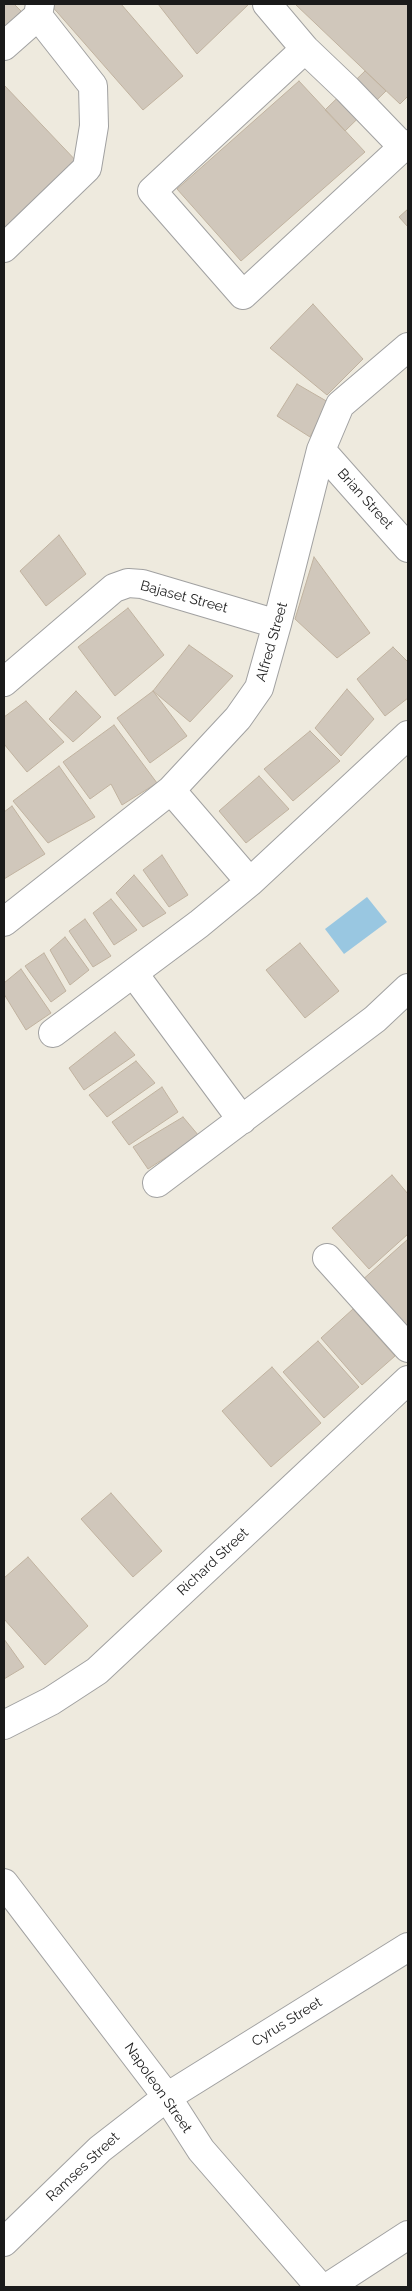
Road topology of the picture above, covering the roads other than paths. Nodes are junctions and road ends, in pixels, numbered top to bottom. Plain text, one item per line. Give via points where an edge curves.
1 (268, 4) edge
2 (39, 10) edge
3 (4, 46) edge
4 (305, 49) junction
5 (406, 145) edge
6 (4, 248) edge
7 (408, 347) edge
8 (321, 450) junction
9 (408, 548) edge
10 (277, 624) junction
11 (4, 682) edge
12 (408, 735) edge
13 (171, 790) junction
14 (250, 882) junction
15 (4, 922) edge
16 (134, 974) junction
17 (408, 988) edge
18 (54, 1033) dead end
19 (242, 1120) junction
20 (157, 1182) dead end
21 (327, 1258) dead end
22 (408, 1348) edge
23 (408, 1380) edge
24 (4, 1725) edge
25 (7, 1894) edge
26 (408, 1947) edge
27 (167, 2097) junction
28 (408, 2235) edge
29 (4, 2242) edge
30 (320, 2287) edge
31 (328, 2287) edge

1 - 4 street
2 - 3 street
2 - 6 street via 93,86 94,126 87,168
4 - 5 street
4 - 5 street via 152,191 243,295
7 - 8 street, Alfred Street via 340,405
8 - 9 street, Brian Street
8 - 10 street, Alfred Street
10 - 11 street, Bajaset Street via 142,584 128,583 114,588
10 - 13 street, Alfred Street via 259,688 238,718
12 - 14 street
13 - 14 street
13 - 15 street, Alfred Street
14 - 16 street
16 - 18 street
16 - 19 street
17 - 19 street via 375,1019
19 - 20 street
21 - 22 street
23 - 24 street, Richard Street via 97,1671 51,1701
25 - 27 street, Napoleon Street
26 - 27 street, Cyrus Street
27 - 29 street, Ramses Street via 100,2149
27 - 30 street, Napoleon Street via 201,2150
28 - 31 street

